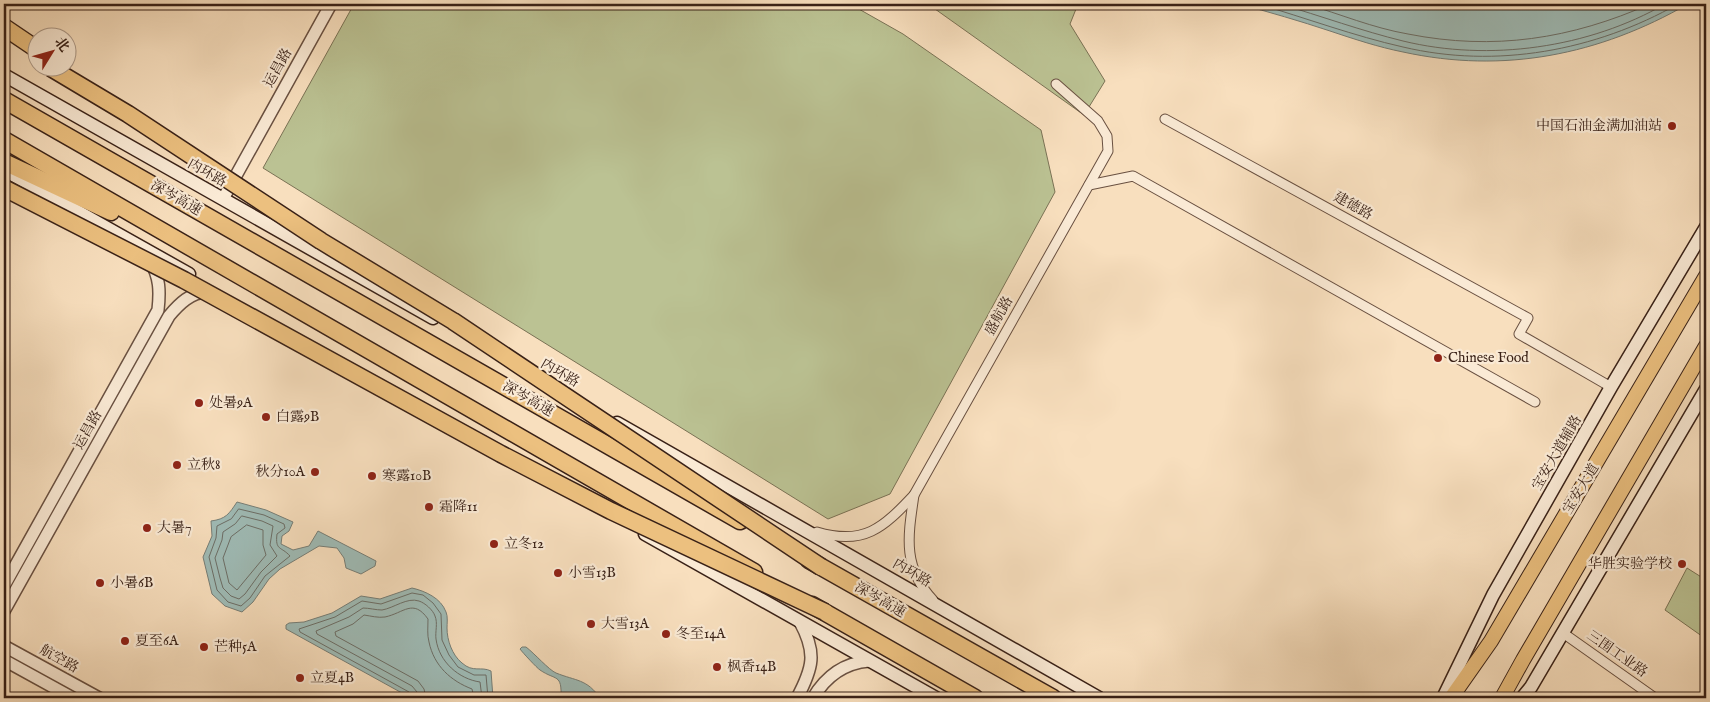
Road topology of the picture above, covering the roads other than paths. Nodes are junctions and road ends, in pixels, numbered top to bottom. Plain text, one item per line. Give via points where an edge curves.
1 (331, 4) edge
2 (4, 27) edge
3 (4, 39) edge
4 (28, 43) edge
5 (28, 54) edge
6 (4, 75) edge
7 (67, 78) edge
8 (76, 78) edge
9 (1056, 84) dead end
10 (4, 100) edge
11 (128, 114) junction
12 (1165, 119) dead end
13 (4, 140) edge
14 (4, 162) edge
15 (4, 170) edge
16 (1089, 185) junction
17 (4, 188) edge
18 (223, 198) junction
19 (1706, 227) edge
20 (139, 246) junction
21 (202, 253) junction
22 (1706, 276) edge
23 (220, 292) junction
24 (1706, 346) edge
25 (1611, 387) junction
26 (1706, 389) edge
27 (1535, 402) dead end
28 (914, 495) junction
29 (804, 529) junction
30 (821, 567) junction
31 (4, 586) edge
32 (942, 608) junction
33 (4, 611) edge
34 (825, 612) junction
35 (800, 622) junction
36 (1563, 633) junction
37 (4, 646) edge
38 (4, 660) edge
39 (869, 661) junction
40 (73, 698) edge
41 (99, 698) edge
42 (797, 698) edge
43 (813, 698) edge
44 (936, 698) edge
45 (976, 698) edge
46 (1052, 698) edge
47 (1099, 698) edge
48 (1443, 698) edge
49 (1451, 698) edge
50 (1502, 698) edge
51 (1522, 698) edge
52 (1655, 698) edge

1 - 18 street, 运昌路
2 - 4 highway
3 - 5 highway
6 - 18 main road, 内环路
7 - 11 highway, bridge
8 - 11 highway, bridge
9 - 16 street, 盛航路 via 1098,121 1107,136 1108,151
10 - 30 highway, 深岑高速, bridge
11 - 30 highway, bridge via 321,241 453,321
12 - 25 street, 建德路 via 1528,318 1519,334
13 - 21 highway
14 - 21 highway
15 - 20 main road
16 - 27 street via 1133,176
16 - 28 street, 盛航路
17 - 34 highway, bridge via 184,280 612,512
18 - 29 main road, 内环路
19 - 25 main road, 宝安大道辅路
20 - 23 main road
20 - 31 street, 运昌路 via 152,263 158,279 158,310
21 - 34 highway, bridge
22 - 49 main road, 宝安大道 via 1491,640
23 - 33 street, 运昌路 via 190,296 169,316
23 - 35 main road
24 - 50 main road
25 - 48 main road, 宝安大道辅路 via 1493,595
26 - 36 main road
28 - 29 street via 892,518 860,536 842,538
28 - 32 street via 908,531 909,557 918,581
29 - 32 main road, 内环路
30 - 46 highway, 深岑高速
32 - 47 main road, 内环路
34 - 45 highway
35 - 39 main road
35 - 42 street via 812,652 811,668
36 - 51 main road
36 - 52 street, 三围工业路
37 - 41 street, 航空路
38 - 40 street, 航空路
39 - 43 street via 855,662 840,669 829,677
39 - 44 main road

